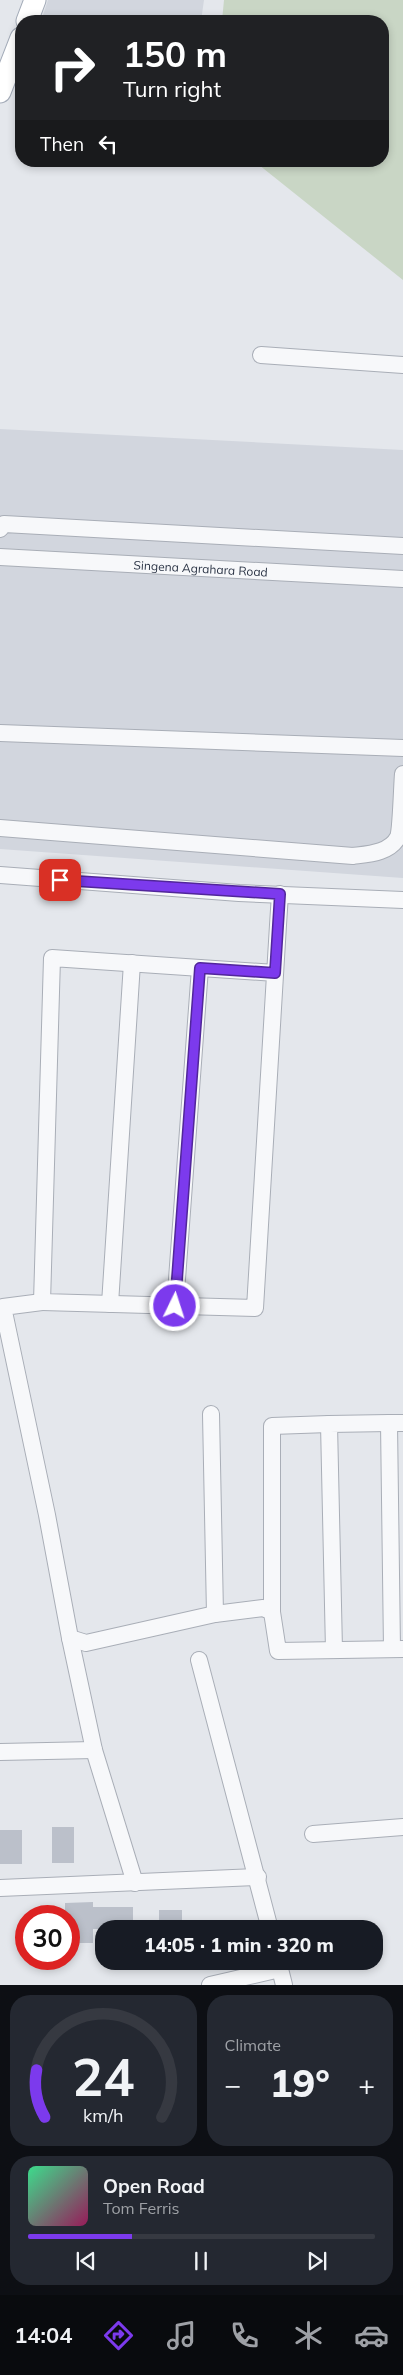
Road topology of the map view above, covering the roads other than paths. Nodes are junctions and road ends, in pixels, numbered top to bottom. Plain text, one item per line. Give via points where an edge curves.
1 (35, 0) edge
2 (29, 15) edge
3 (15, 53) edge
4 (0, 92) edge
5 (261, 355) dead end
6 (403, 365) edge
7 (0, 529) edge
8 (403, 546) edge
9 (0, 557) edge
10 (403, 579) edge
11 (0, 733) edge
12 (403, 748) edge
13 (403, 774) edge
14 (0, 828) edge
15 (0, 875) edge
16 (280, 894) junction
17 (403, 900) edge
18 (132, 963) junction
19 (200, 968) junction
20 (275, 973) junction
21 (42, 1302) junction
22 (110, 1304) junction
23 (175, 1306) junction
24 (211, 1414) dead end
25 (396, 1423) edge
26 (329, 1424) junction
27 (272, 1612) junction
28 (215, 1614) junction
29 (70, 1638) junction
30 (397, 1649) edge
31 (334, 1650) junction
32 (199, 1660) dead end
33 (94, 1750) junction
34 (0, 1752) edge
35 (403, 1827) edge
36 (313, 1834) dead end
37 (258, 1877) junction
38 (135, 1883) junction
39 (0, 1888) edge
40 (268, 1920) edge
41 (281, 1972) edge
42 (210, 1985) edge

1 - 2 main road
3 - 4 main road
5 - 6 street
7 - 8 street via 4,524
9 - 10 street, Singena Agrahara Road
11 - 12 street
13 - 14 street via 399,837 375,854 353,856
15 - 16 street
16 - 17 street
16 - 20 street
18 - 19 street
18 - 21 street via 52,958
18 - 22 street
19 - 20 street
19 - 23 street
20 - 23 street via 255,1308
21 - 22 street
21 - 29 street via 3,1307
22 - 23 street
24 - 28 street
25 - 26 street
25 - 30 street
26 - 27 street via 272,1426
26 - 31 street
27 - 28 street via 263,1608
27 - 31 street via 278,1651
28 - 29 street via 86,1643
29 - 33 street
30 - 31 street
32 - 37 street
33 - 34 street
33 - 38 street
35 - 36 street
37 - 38 street
37 - 40 street
38 - 39 street
41 - 42 street

